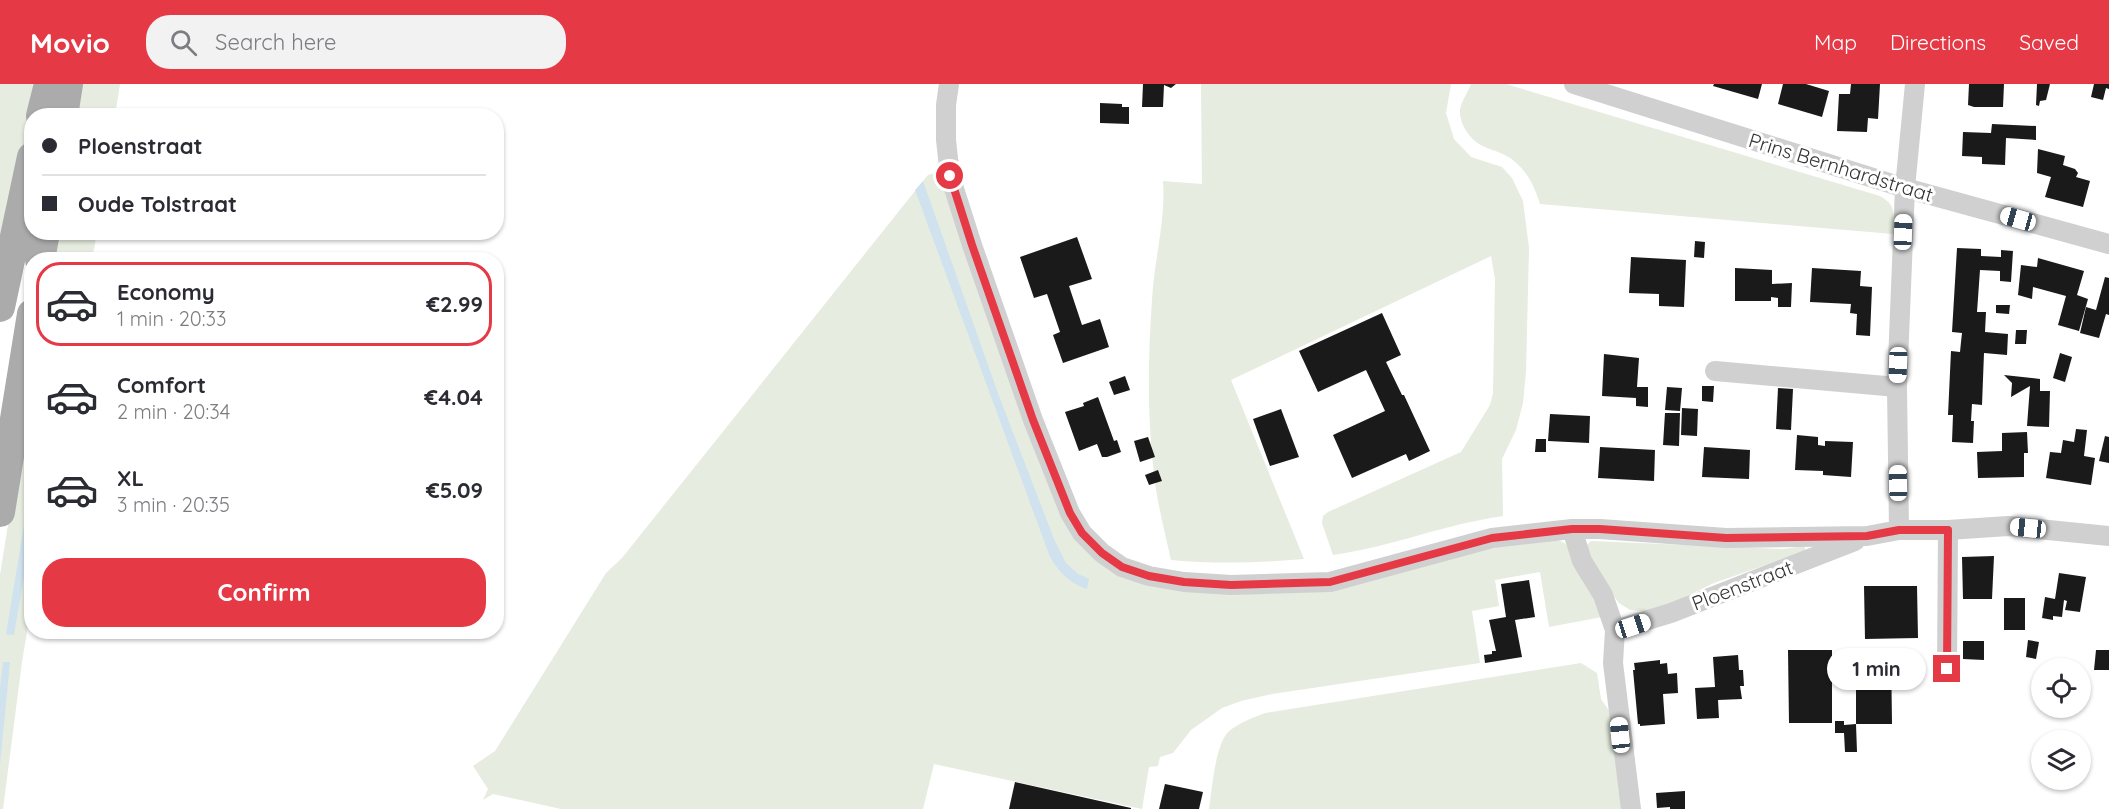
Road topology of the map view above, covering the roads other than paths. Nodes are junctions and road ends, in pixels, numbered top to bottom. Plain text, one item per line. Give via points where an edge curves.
1 (50, 84) edge
2 (68, 84) edge
3 (949, 84) edge
4 (1574, 84) edge
5 (1915, 84) edge
6 (43, 108) edge
7 (64, 108) edge
8 (1905, 188) junction
9 (24, 194) edge
10 (2109, 244) edge
11 (0, 307) edge
12 (24, 364) edge
13 (1715, 371) dead end
14 (1897, 387) junction
15 (0, 512) edge
16 (1572, 529) junction
17 (1899, 530) junction
18 (1948, 530) junction
19 (1867, 536) junction
20 (2109, 536) edge
21 (1616, 630) junction
22 (1947, 669) dead end
23 (1631, 809) edge

1 - 6 main road
2 - 7 main road
3 - 16 street, Ploenstraat via 946,140 950,176 972,245 1051,470 1082,533 1102,553 1122,567 1184,582 1330,582 1492,538
4 - 8 street, Prins Bernhardstraat
5 - 8 street
8 - 10 street, Prins Bernhardstraat
8 - 14 street
9 - 11 main road
12 - 15 main road
13 - 14 street
14 - 17 street
16 - 19 street, Ploenstraat via 1726,538
16 - 21 street via 1582,561 1603,595
17 - 18 street, Ploenstraat
17 - 19 street, Ploenstraat
18 - 20 street, Ploenstraat via 2008,526
18 - 22 street
19 - 21 street, Ploenstraat via 1671,613
21 - 23 street via 1613,663

